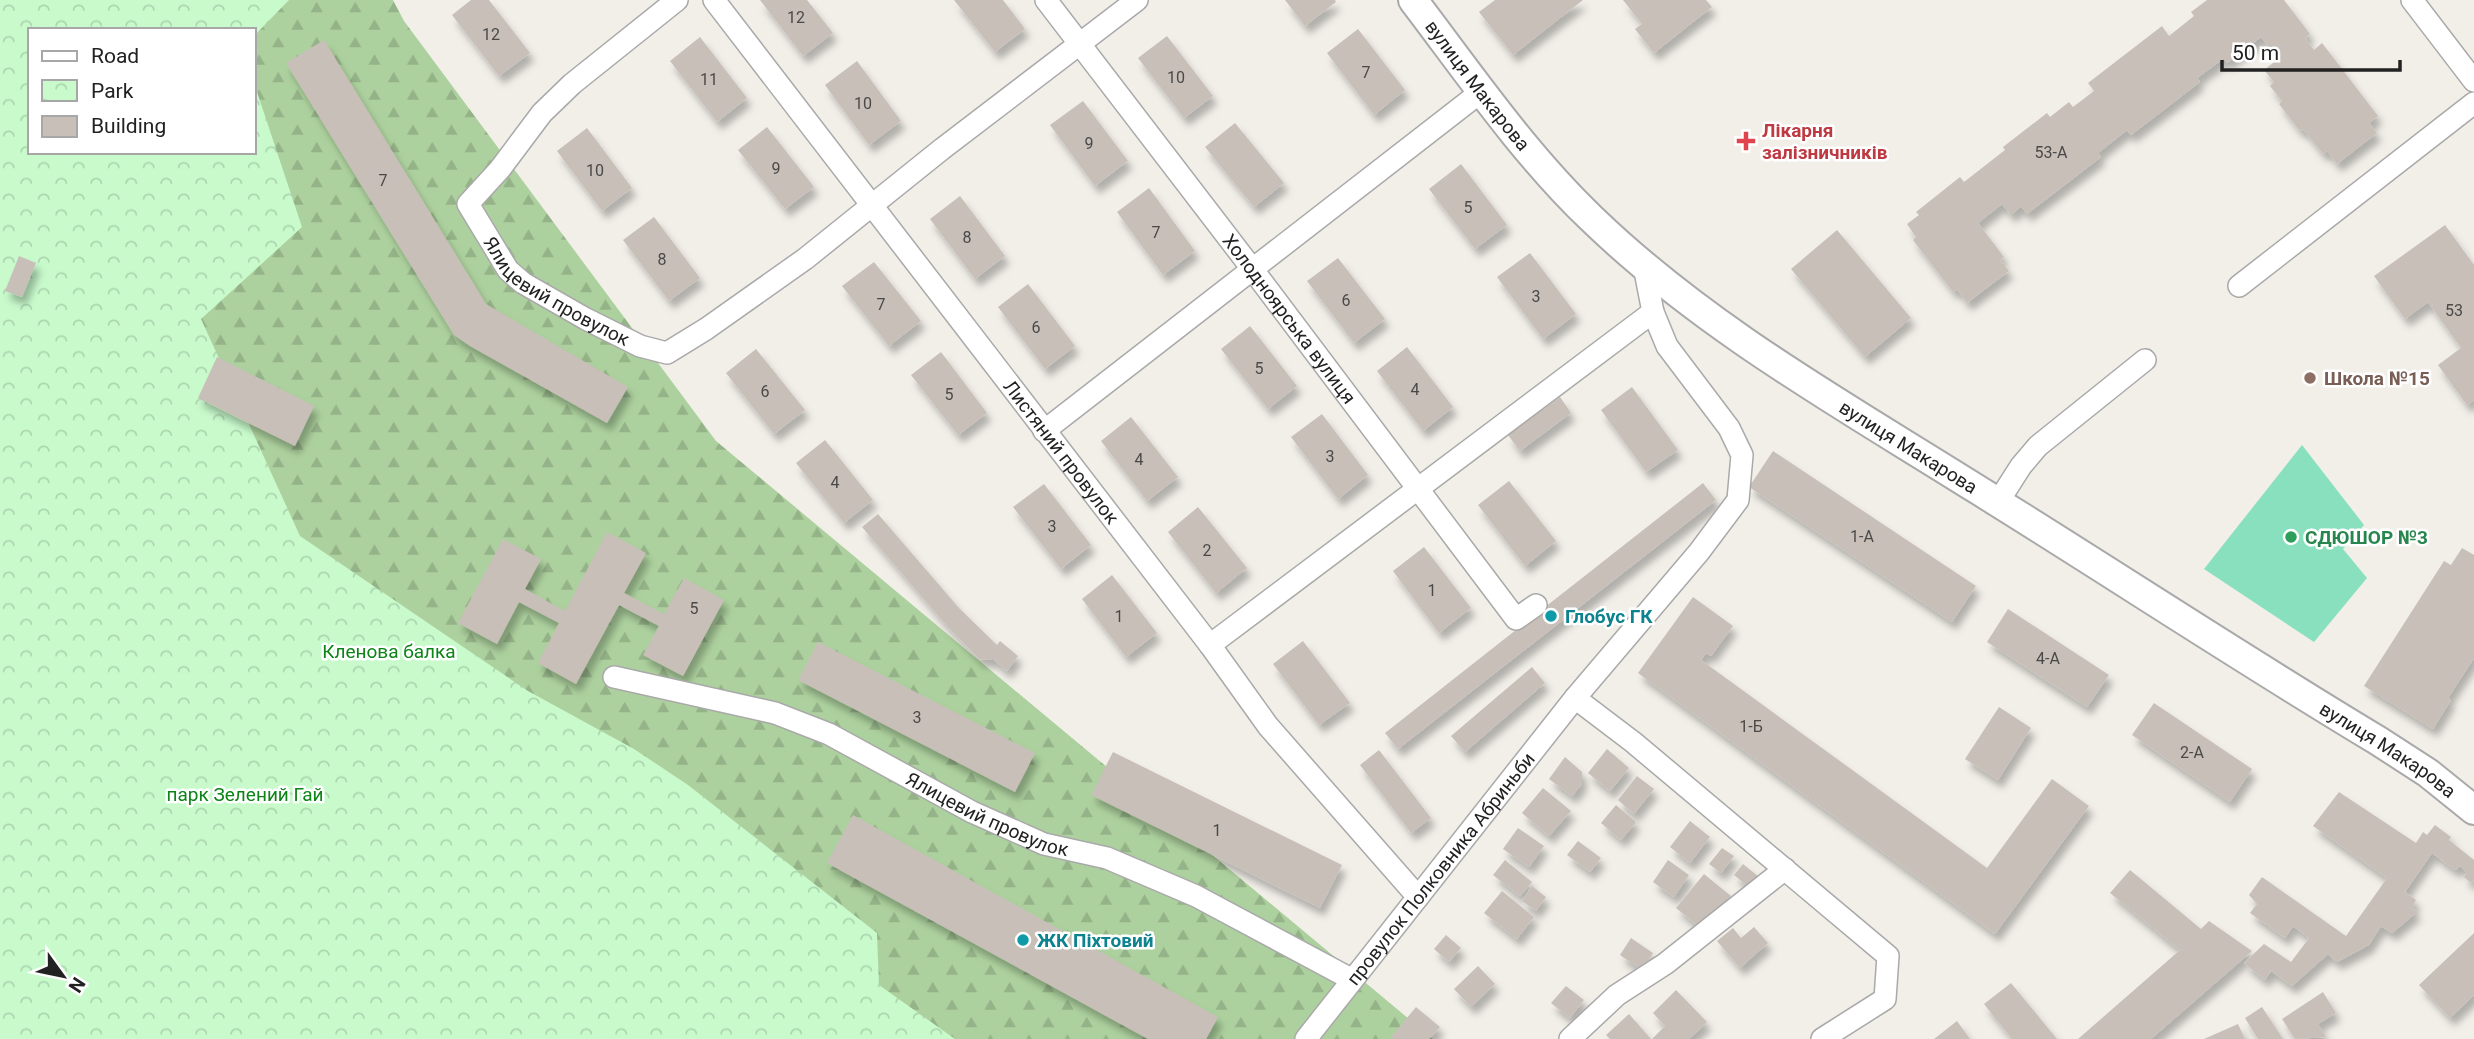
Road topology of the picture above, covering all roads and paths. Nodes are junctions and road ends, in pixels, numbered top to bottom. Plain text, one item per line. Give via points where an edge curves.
1 (677, 0) edge
2 (714, 0) edge
3 (1046, 0) edge
4 (1137, 0) edge
5 (1413, 0) edge
6 (2412, 0) edge
7 (1080, 45) junction
8 (2474, 81) edge
9 (1482, 91) junction
10 (2474, 103) edge
11 (873, 206) junction
12 (1644, 266) junction
13 (1253, 270) junction
14 (2239, 286) dead end
15 (1653, 312) junction
16 (2145, 360) dead end
17 (1044, 431) junction
18 (1419, 488) junction
19 (1998, 502) junction
20 (1536, 605) dead end
21 (1210, 645) junction
22 (614, 677) dead end
23 (1575, 698) junction
24 (2474, 810) edge
25 (1785, 869) junction
26 (1418, 897) junction
27 (1352, 979) junction
28 (1306, 1039) edge
29 (1570, 1039) edge
30 (1822, 1039) edge

1 - 11 street, Ялицевий провулок via 562,93 468,204 508,270 586,319 640,346 667,353 741,305
2 - 11 street, Листяний провулок
3 - 7 street, Холодноярська вулиця
4 - 7 street
5 - 9 street, вулиця Макарова
6 - 8 street
7 - 11 street
7 - 13 street, Холодноярська вулиця
9 - 12 street, вулиця Макарова via 1560,187
9 - 13 street
10 - 14 street
11 - 17 street, Листяний провулок
12 - 15 street, провулок Полковника Абриньби
12 - 19 street, вулиця Макарова via 1720,325
13 - 17 street
13 - 18 street, Холодноярська вулиця
15 - 18 street
15 - 23 street, провулок Полковника Абриньби via 1667,346 1742,455 1738,500
16 - 19 street via 2038,446
17 - 21 street, Листяний провулок
18 - 20 street, Холодноярська вулиця via 1516,619
18 - 21 street
19 - 24 street, вулиця Макарова via 2419,768
21 - 26 street, Листяний провулок via 1268,726
22 - 27 street, Ялицевий провулок via 775,713 829,734 972,812 1044,844 1107,858 1196,896
23 - 25 street
23 - 26 street, провулок Полковника Абриньби
25 - 29 street via 1665,964 1617,995
25 - 30 street via 1888,956 1885,999
26 - 27 street, провулок Полковника Абриньби
27 - 28 street, провулок Полковника Абриньби

